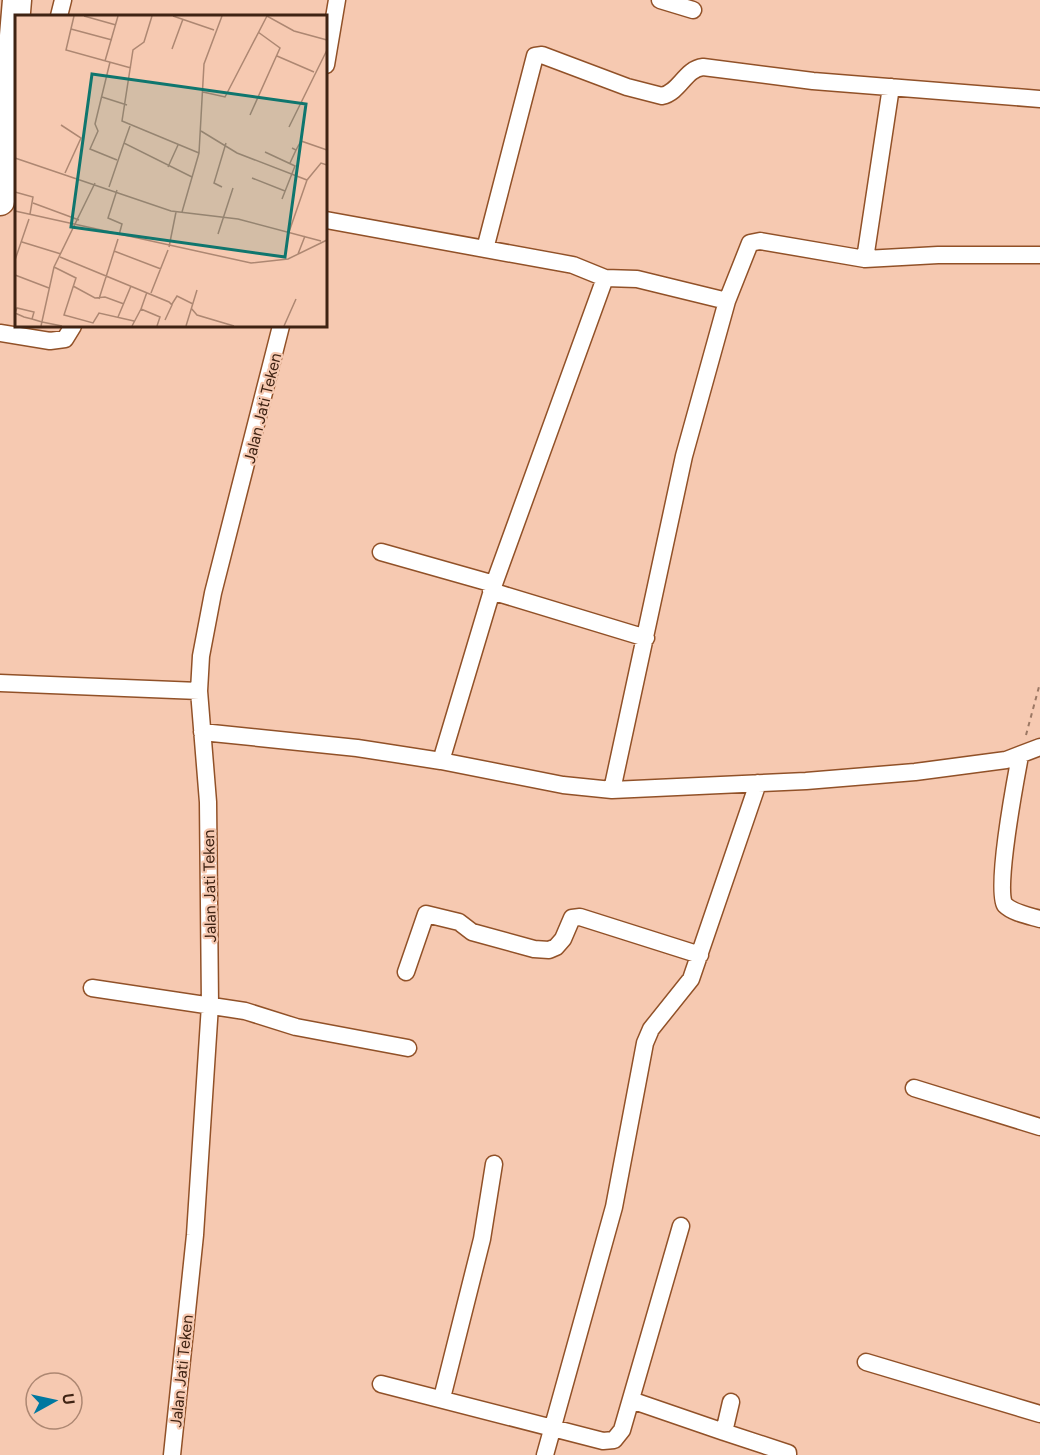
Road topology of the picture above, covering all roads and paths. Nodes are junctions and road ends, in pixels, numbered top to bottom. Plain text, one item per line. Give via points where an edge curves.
1 (17, 0) edge
2 (63, 0) edge
3 (337, 0) edge
4 (660, 0) edge
5 (693, 10) dead end
6 (59, 15) edge
7 (10, 37) edge
8 (327, 59) edge
9 (891, 87) junction
10 (1040, 99) edge
11 (0, 201) edge
12 (327, 220) edge
13 (485, 249) junction
14 (1040, 255) edge
15 (865, 259) junction
16 (605, 278) junction
17 (727, 301) junction
18 (73, 327) edge
19 (281, 327) edge
20 (0, 333) edge
21 (381, 552) dead end
22 (492, 588) junction
23 (646, 638) junction
24 (0, 683) edge
25 (1040, 683) edge
26 (199, 691) junction
27 (202, 732) junction
28 (1040, 747) edge
29 (1020, 756) junction
30 (441, 761) junction
31 (758, 783) junction
32 (612, 790) junction
33 (1040, 919) edge
34 (700, 955) junction
35 (406, 972) dead end
36 (92, 988) dead end
37 (210, 1005) junction
38 (408, 1048) dead end
39 (914, 1088) dead end
40 (1040, 1127) edge
41 (494, 1164) dead end
42 (681, 1226) dead end
43 (866, 1362) dead end
44 (381, 1384) dead end
45 (442, 1398) junction
46 (631, 1400) junction
47 (731, 1402) dead end
48 (1040, 1414) edge
49 (551, 1426) junction
50 (724, 1432) junction
51 (172, 1455) edge
52 (545, 1455) edge
53 (788, 1455) edge

1 - 7 highway
2 - 6 street
3 - 8 street
4 - 5 street
7 - 11 highway
9 - 10 street
9 - 13 street via 704,67 692,69 678,86 662,96 536,56
9 - 15 street
12 - 13 street
13 - 16 street via 573,265
14 - 15 street
15 - 17 street via 760,240 752,242
16 - 17 street via 637,279
16 - 22 street
17 - 23 street via 684,456
18 - 20 street via 65,339 50,342
19 - 26 street, Jalan Jati Teken via 207,616
21 - 22 street
22 - 23 street
22 - 30 street
23 - 32 street
24 - 26 street
25 - 29 path
26 - 27 street, Jalan Jati Teken
27 - 30 street via 304,741
27 - 37 street, Jalan Jati Teken via 208,823
28 - 29 street
29 - 31 street via 915,772
29 - 33 street via 1004,857 1002,897 1005,906
30 - 32 street via 562,785
31 - 32 street
31 - 34 street
34 - 35 street via 580,917 572,918 562,939 549,950 472,932 459,922 426,914
34 - 49 street via 691,979 651,1029 645,1043 614,1207
36 - 37 street
37 - 38 street via 296,1027
37 - 51 street, Jalan Jati Teken via 195,1235
39 - 40 street
41 - 45 street via 482,1239
42 - 46 street
43 - 48 street
44 - 45 street
45 - 49 street
46 - 49 street via 622,1430 614,1440 603,1441
46 - 50 street
47 - 50 street
49 - 52 street
50 - 53 street

